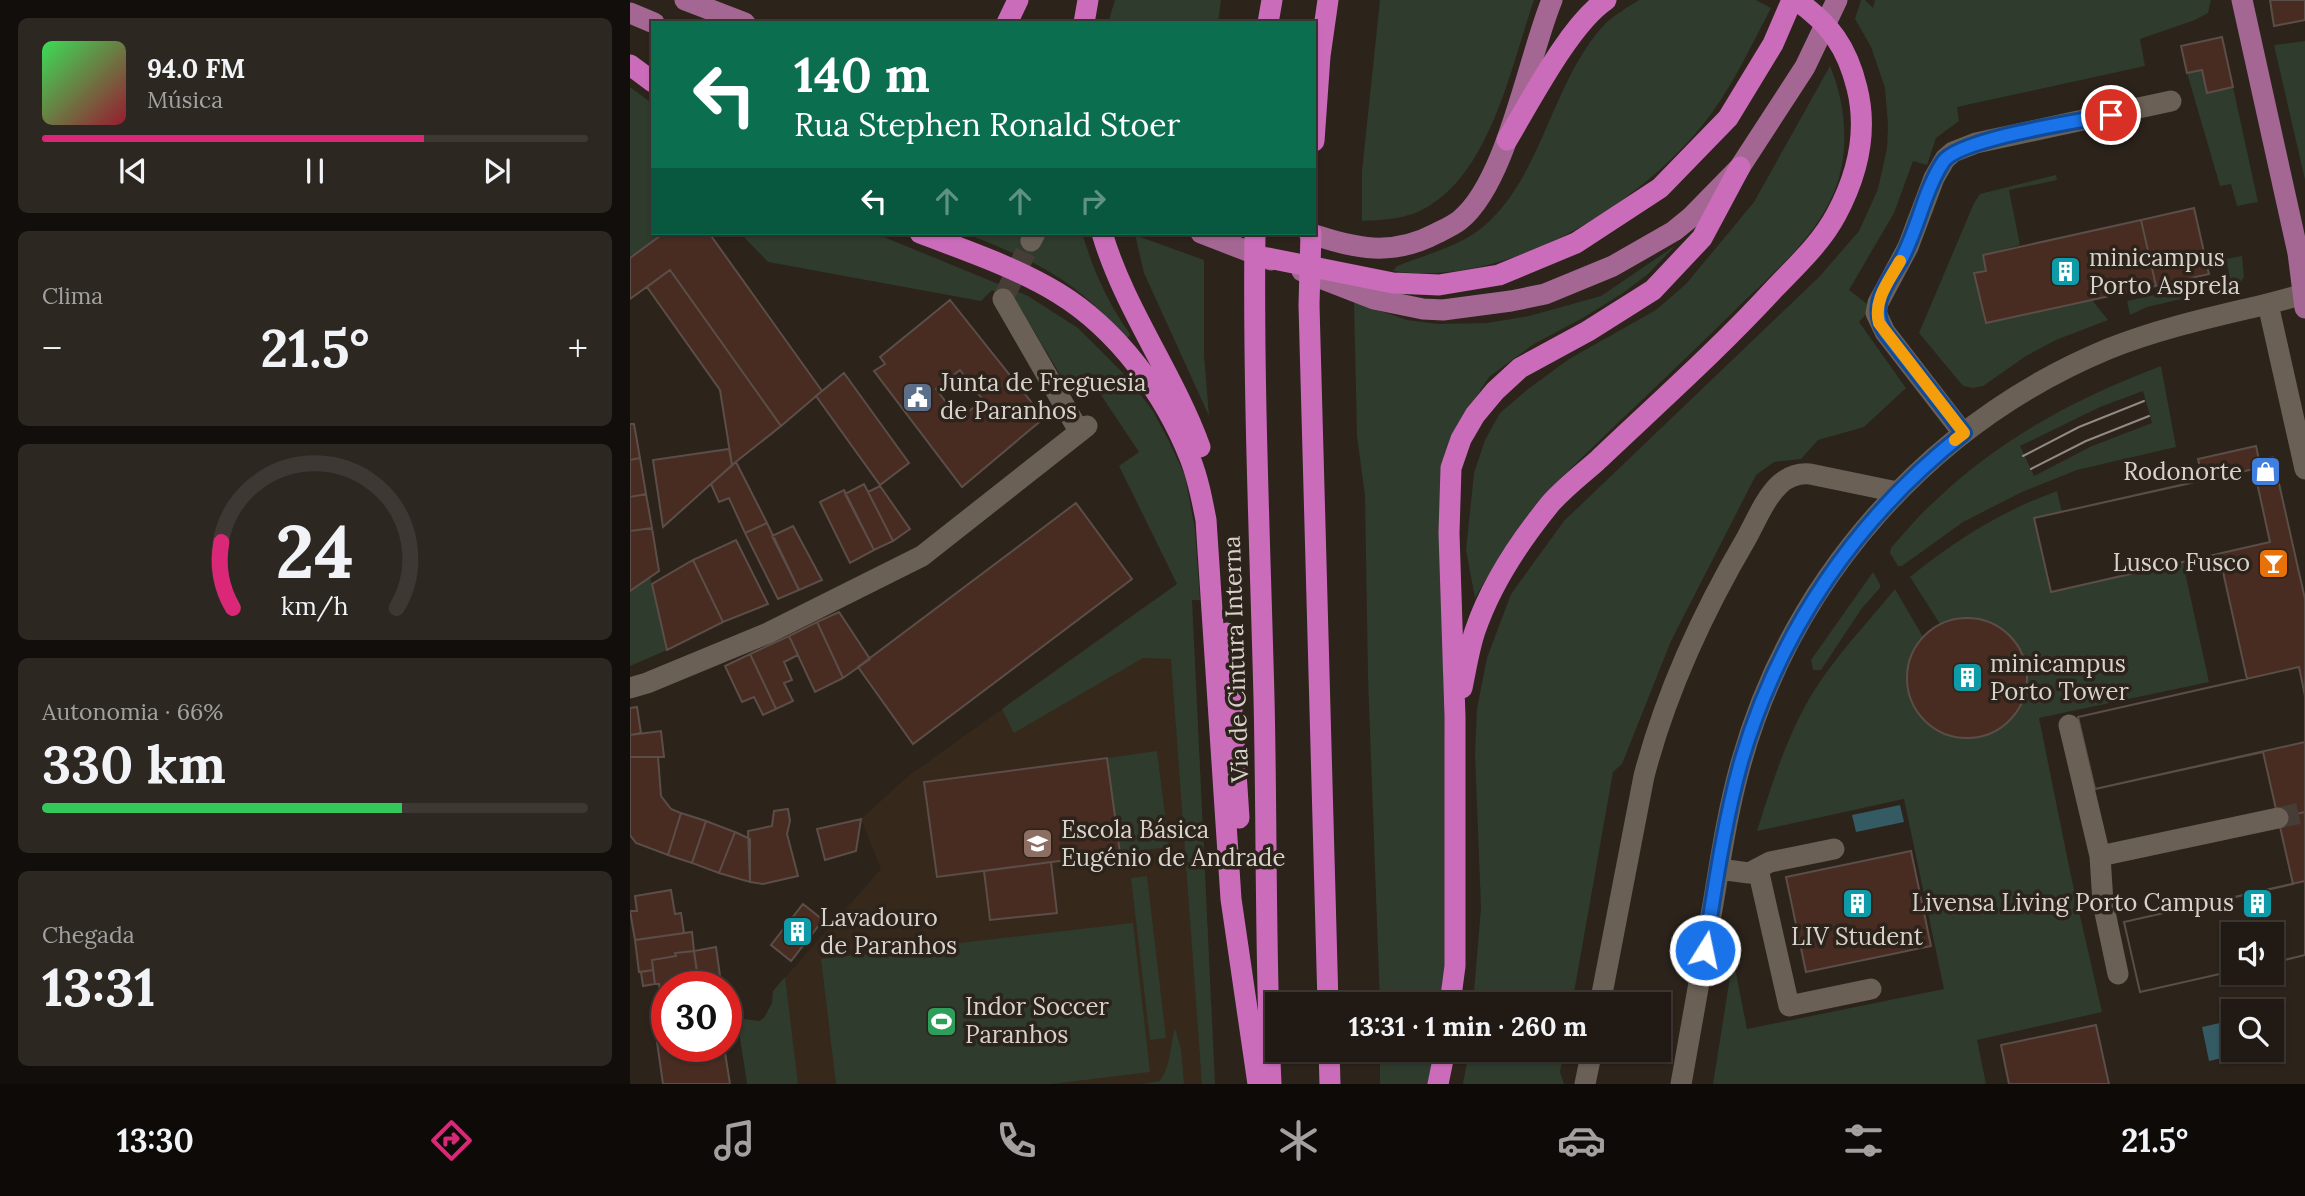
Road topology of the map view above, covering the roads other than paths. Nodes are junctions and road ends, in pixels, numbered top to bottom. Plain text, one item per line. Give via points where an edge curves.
1 (685, 0) edge
2 (1018, 0) edge
3 (1088, 0) edge
4 (1272, 0) edge
5 (1328, 0) edge
6 (1552, 0) edge
7 (1606, 0) edge
8 (1794, 0) edge
9 (1837, 0) edge
10 (2242, 0) edge
11 (630, 13) edge
12 (740, 21) edge
13 (1008, 21) edge
14 (1084, 21) edge
15 (1268, 21) edge
16 (651, 22) edge
17 (630, 65) edge
18 (651, 81) edge
19 (2171, 101) dead end
20 (1316, 113) edge
21 (1507, 140) junction
22 (1740, 167) junction
23 (925, 235) edge
24 (1103, 235) edge
25 (1206, 235) edge
26 (1255, 235) edge
27 (1310, 235) edge
28 (1316, 235) edge
29 (1269, 259) joint
30 (1373, 289) junction
31 (1003, 299) dead end
32 (2304, 299) edge
33 (2269, 304) junction
34 (1964, 433) junction
35 (2305, 470) edge
36 (1898, 492) junction
37 (630, 688) edge
38 (1455, 717) junction
39 (2069, 725) dead end
40 (2278, 818) tunnel mouth
41 (1835, 849) dead end
42 (2100, 856) junction
43 (1719, 869) junction
44 (1758, 869) junction
45 (2118, 974) dead end
46 (1871, 989) dead end
47 (1328, 992) edge
48 (1452, 992) edge
49 (1602, 992) edge
50 (1329, 1062) edge
51 (1443, 1062) edge
52 (1589, 1062) edge
53 (1270, 1074) edge
54 (1258, 1084) edge
55 (1330, 1084) edge
56 (1438, 1084) edge
57 (1585, 1084) edge
58 (1681, 1084) edge

1 - 12 main road
2 - 13 highway
3 - 14 highway
4 - 15 highway
5 - 20 highway
6 - 21 main road
7 - 21 highway via 1560,52
8 - 30 highway via 1728,118 1660,188 1576,243 1499,275
8 - 38 highway via 1833,32 1845,51 1860,98 1859,156 1851,184 1817,243 1756,309 1552,502 1510,557 1475,631
9 - 22 main road via 1805,67
10 - 32 main road
11 - 16 main road
17 - 18 highway
19 - 34 street via 1976,143 1945,159 1876,313 1885,332
21 - 28 main road via 1477,201 1461,219 1422,242 1373,249
22 - 30 main road via 1674,231 1613,266 1556,290 1511,302 1443,310 1423,309
22 - 38 highway via 1702,238 1653,290 1520,368 1475,415 1461,439 1451,468 1449,533
23 - 54 highway via 1027,276 1087,314 1114,339 1161,398 1191,458 1206,520 1231,899
24 - 53 highway via 1130,303 1196,436 1217,501 1244,896
25 - 29 main road
26 - 53 highway, Via de Cintura Interna
27 - 47 highway
29 - 30 highway
31 - 37 street via 1083,428 922,556 768,633
32 - 33 street
33 - 34 street via 2183,324 2109,349 2036,386
33 - 35 street
34 - 36 street
36 - 43 street via 1838,562 1776,668 1741,762
36 - 49 street via 1798,475 1774,491 1739,550 1677,675 1653,741
38 - 48 highway
39 - 42 street
40 - 42 street
41 - 44 street via 1770,862
42 - 45 street via 2103,903
43 - 44 street via 1749,873
43 - 58 street
44 - 46 street via 1789,1006
50 - 55 highway
51 - 56 highway
52 - 57 street

